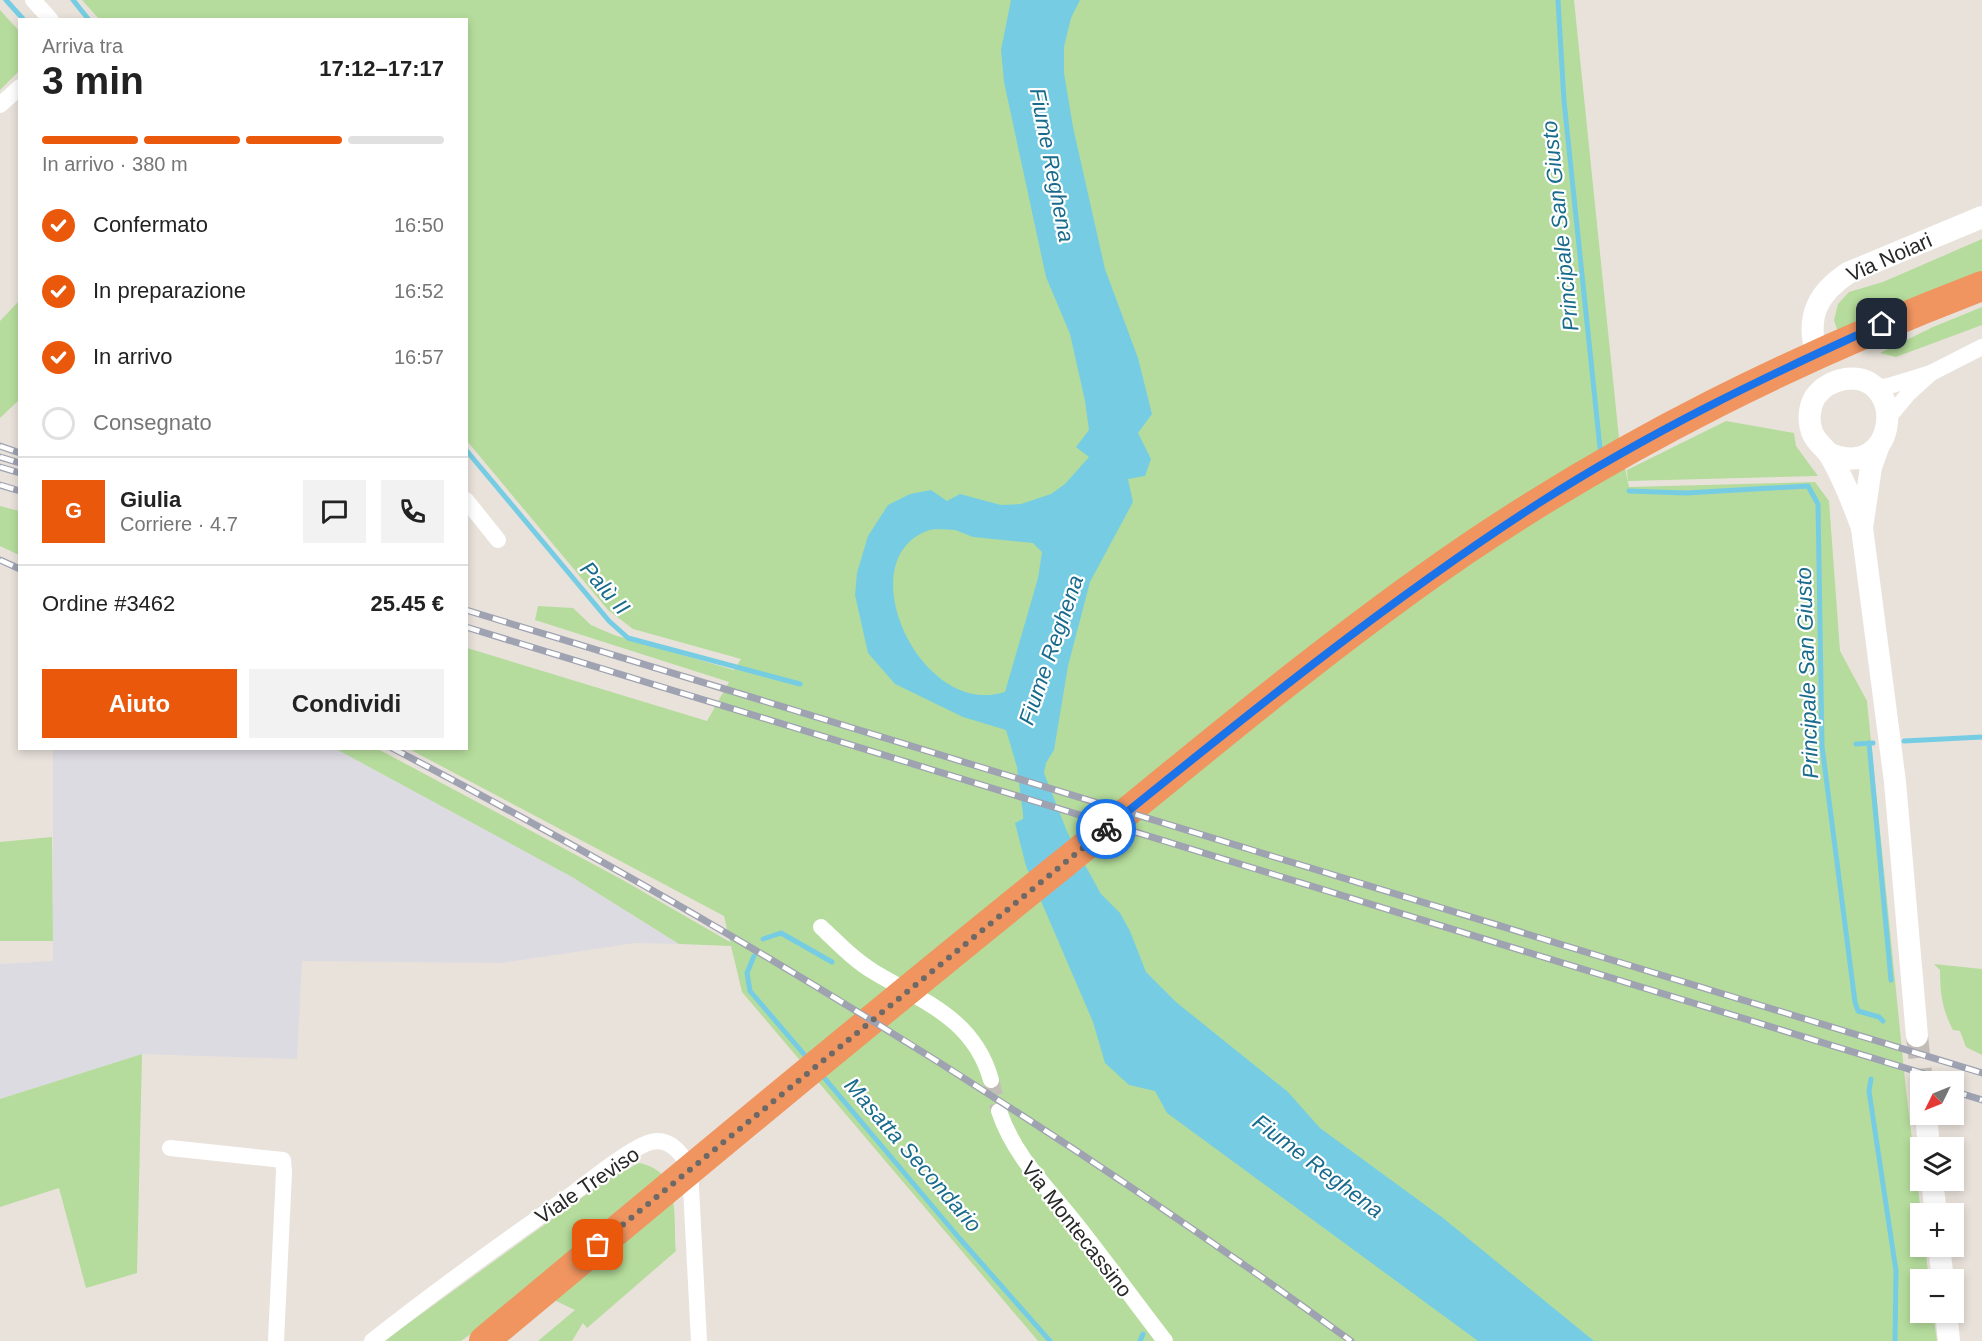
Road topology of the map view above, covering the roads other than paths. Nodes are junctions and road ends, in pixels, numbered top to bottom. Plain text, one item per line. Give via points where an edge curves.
1 (33, 0) edge
2 (49, 18) edge
3 (18, 89) edge
4 (0, 105) edge
5 (1982, 217) edge
6 (1982, 286) edge
7 (1982, 347) edge
8 (1816, 352) junction
9 (1931, 374) junction
10 (1849, 379) junction
11 (1874, 388) junction
12 (1819, 393) junction
13 (1889, 417) junction
14 (1879, 445) junction
15 (1828, 453) junction
16 (468, 503) edge
17 (1862, 528) junction
18 (498, 540) dead end
19 (821, 927) dead end
20 (1917, 1036) tunnel mouth
21 (991, 1080) tunnel mouth
22 (999, 1111) tunnel mouth
23 (170, 1148) dead end
24 (533, 1300) junction
25 (1947, 1323) edge
26 (276, 1341) edge
27 (372, 1341) edge
28 (467, 1341) edge
29 (484, 1341) edge
30 (502, 1341) edge
31 (699, 1341) edge
32 (1165, 1341) edge
33 (1949, 1341) edge

1 - 2 street
3 - 4 street
5 - 8 street, Via Noiari via 1848,273 1832,284 1814,309 1812,340
6 - 24 highway via 1882,324 1684,418 1540,502 1462,553 1236,724
7 - 9 street
8 - 10 street
8 - 12 street, Via Noiari
9 - 11 street
9 - 13 street
10 - 11 street
10 - 12 street via 1836,381
11 - 13 street via 1887,406
12 - 15 street via 1810,409 1809,421 1812,434
13 - 14 street
14 - 15 street via 1850,459
14 - 17 street via 1871,467
15 - 17 street via 1846,485
16 - 18 street
17 - 20 street via 1895,782
19 - 21 street via 873,971 959,1024 986,1061
22 - 32 street, Via Montecassino via 1018,1153
23 - 26 street via 283,1160
24 - 28 highway
24 - 29 highway
24 - 30 highway
25 - 33 street
27 - 31 street, Viale Treviso via 445,1284 652,1142 668,1143 681,1153 690,1168

